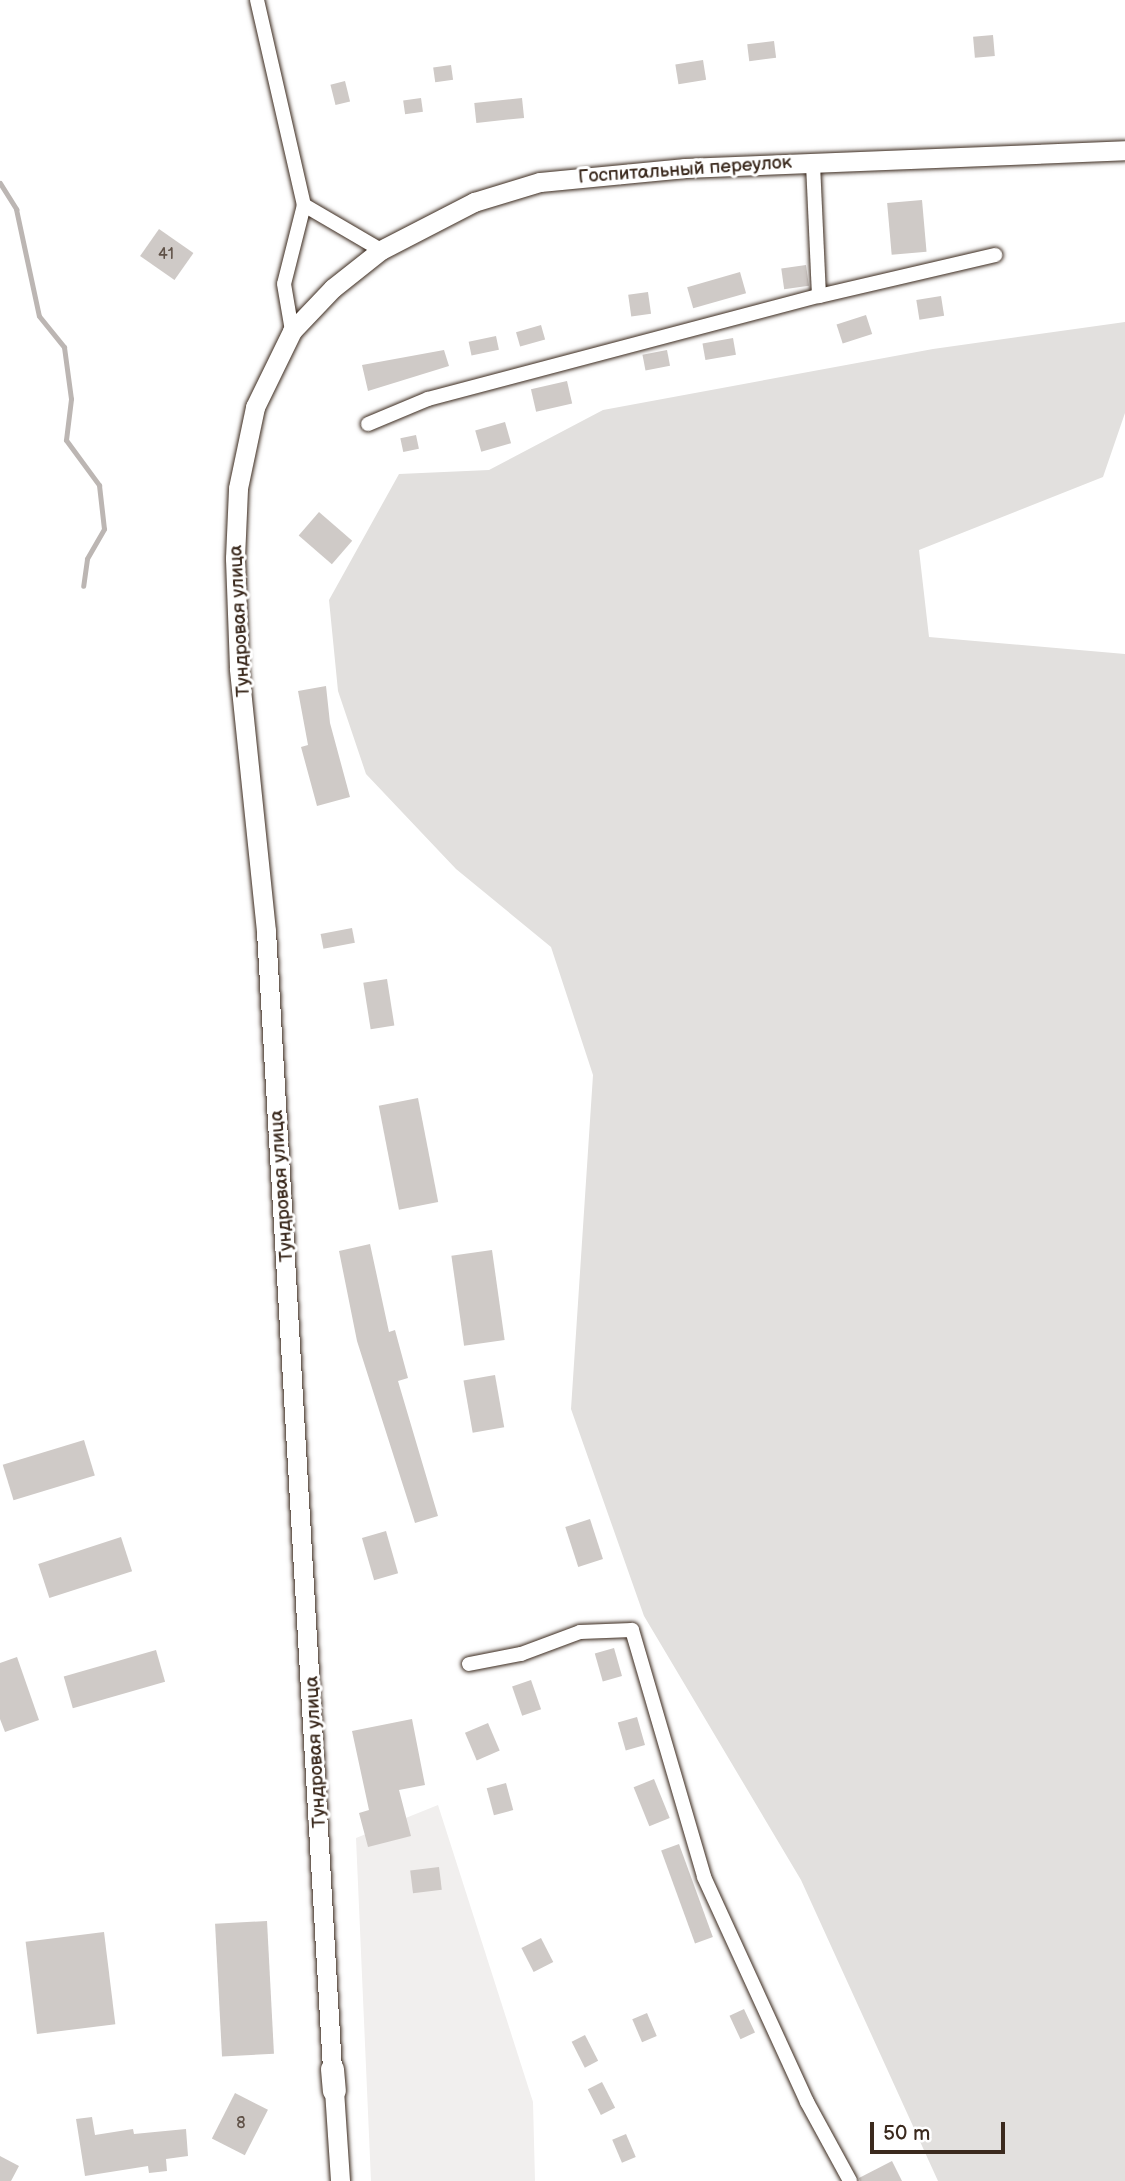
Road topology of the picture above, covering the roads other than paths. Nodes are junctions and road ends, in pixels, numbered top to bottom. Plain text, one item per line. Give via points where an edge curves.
1 (257, 0) edge
2 (1125, 150) edge
3 (813, 162) junction
4 (304, 205) junction
5 (381, 250) junction
6 (995, 255) dead end
7 (819, 296) junction
8 (292, 331) junction
9 (368, 424) dead end
10 (469, 1664) dead end
11 (340, 2181) edge
12 (850, 2181) edge

1 - 4 street
2 - 3 main road, Госпитальный переулок
3 - 5 main road, Госпитальный переулок via 540,182 474,202
3 - 7 street
4 - 5 street
4 - 8 street via 284,284
5 - 8 main road, Госпитальный переулок via 333,288
6 - 7 street
7 - 9 street via 428,399
8 - 11 main road, Тундровая улица via 255,407 238,488 235,558 239,668 266,931
10 - 12 street via 521,1654 580,1632 632,1630 704,1877 807,2102

